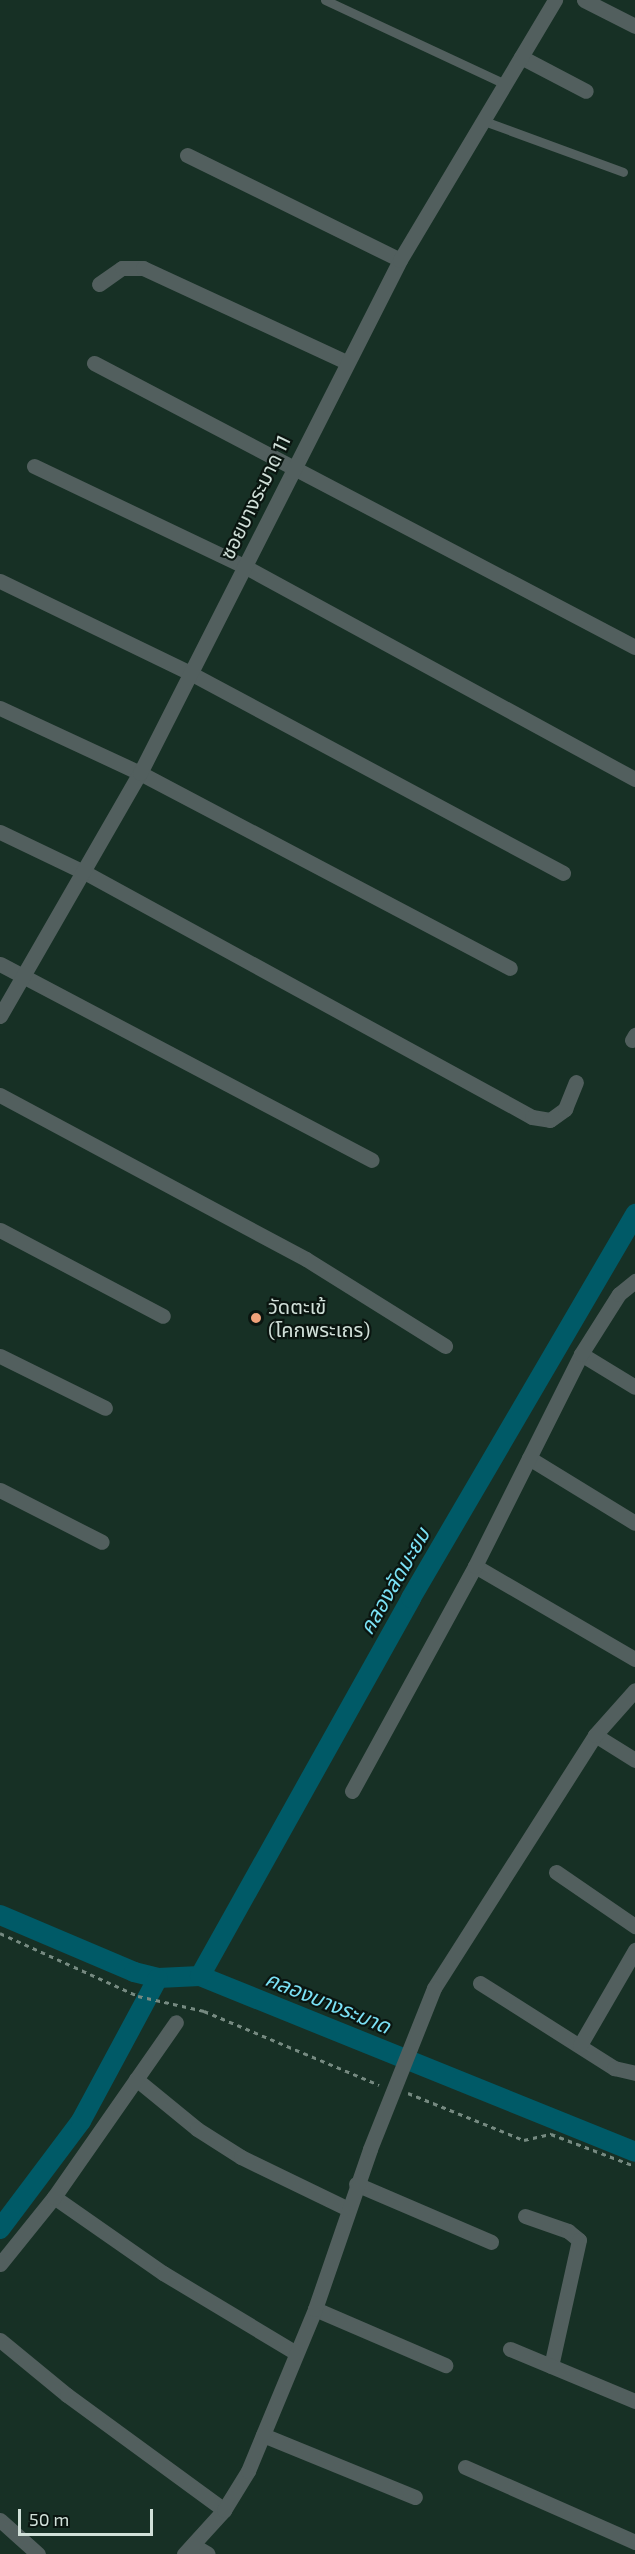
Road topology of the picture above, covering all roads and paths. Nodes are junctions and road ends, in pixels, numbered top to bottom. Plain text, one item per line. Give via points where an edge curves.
1 (325, 0) edge
2 (555, 0) edge
3 (584, 0) edge
4 (635, 26) edge
5 (521, 57) junction
6 (505, 84) junction
7 (586, 91) dead end
8 (484, 121) junction
9 (187, 155) dead end
10 (623, 172) dead end
11 (400, 260) junction
12 (99, 284) dead end
13 (346, 362) junction
14 (94, 363) dead end
15 (293, 465) junction
16 (34, 466) dead end
17 (244, 566) junction
18 (0, 581) edge
19 (635, 647) edge
20 (192, 674) junction
21 (0, 708) edge
22 (140, 773) junction
23 (635, 779) edge
24 (0, 832) edge
25 (86, 873) junction
26 (563, 873) dead end
27 (0, 964) edge
28 (510, 968) dead end
29 (25, 975) junction
30 (0, 1016) edge
31 (576, 1082) dead end
32 (0, 1095) edge
33 (370, 1160) dead end
34 (0, 1230) edge
35 (635, 1281) edge
36 (163, 1316) dead end
37 (444, 1346) dead end
38 (581, 1354) junction
39 (0, 1356) edge
40 (635, 1387) edge
41 (105, 1408) dead end
42 (529, 1458) junction
43 (0, 1490) edge
44 (635, 1523) edge
45 (102, 1542) dead end
46 (475, 1566) junction
47 (635, 1659) edge
48 (635, 1690) edge
49 (595, 1735) junction
50 (635, 1760) edge
51 (352, 1791) dead end
52 (556, 1872) dead end
53 (635, 1926) edge
54 (0, 1933) edge
55 (635, 1950) edge
56 (480, 1983) dead end
57 (153, 1998) dead end
58 (176, 2022) dead end
59 (580, 2045) junction
60 (635, 2073) edge
61 (136, 2079) junction
62 (356, 2184) junction
63 (54, 2196) junction
64 (346, 2208) junction
65 (525, 2216) dead end
66 (491, 2242) dead end
67 (0, 2264) edge
68 (315, 2309) junction
69 (0, 2340) edge
70 (510, 2349) dead end
71 (296, 2352) junction
72 (445, 2365) dead end
73 (551, 2366) junction
74 (635, 2401) edge
75 (263, 2435) junction
76 (465, 2468) dead end
77 (415, 2497) dead end
78 (224, 2510) junction
79 (0, 2520) edge
80 (635, 2541) edge
81 (188, 2549) edge
82 (38, 2554) edge
83 (208, 2554) edge

1 - 6 lane
2 - 5 street, ซอยบางระมาด 11
3 - 4 street
5 - 6 street, ซอยบางระมาด 11
5 - 7 street
6 - 8 street, ซอยบางระมาด 11
8 - 10 lane
8 - 11 street, ซอยบางระมาด 11
9 - 11 street
11 - 13 street, ซอยบางระมาด 11
12 - 13 street via 122,268 143,268
13 - 15 street, ซอยบางระมาด 11
14 - 15 street
15 - 17 street, ซอยบางระมาด 11
15 - 19 street
16 - 17 street
17 - 20 street, ซอยบางระมาด 11
17 - 23 street
18 - 20 street
20 - 22 street, ซอยบางระมาด 11
20 - 26 street
21 - 22 street
22 - 25 street, ซอยบางระมาด 11
22 - 28 street
24 - 25 street
25 - 29 street, ซอยบางระมาด 11
25 - 31 street via 532,1117 550,1120 565,1109
27 - 29 street
29 - 30 street, ซอยบางระมาด 11
29 - 33 street
32 - 37 street via 306,1259
34 - 36 street
35 - 38 street via 619,1294
38 - 40 street
38 - 42 street
39 - 41 street
42 - 44 street
42 - 46 street
43 - 45 street
46 - 47 street
46 - 51 street
48 - 49 street
49 - 50 street
49 - 62 street, bridge via 434,1988
52 - 53 street
54 - 57 path via 138,1996
55 - 59 street
56 - 59 street
58 - 61 street
59 - 60 street via 614,2068
61 - 63 street
61 - 64 street via 197,2129 242,2157
62 - 64 street
62 - 66 street
63 - 67 street
63 - 71 street via 163,2273
64 - 68 street
65 - 73 street via 568,2231 579,2240
68 - 71 street
68 - 72 street
69 - 78 street via 66,2396
70 - 73 street
71 - 75 street
73 - 74 street
75 - 77 street
75 - 78 street
76 - 80 street
78 - 81 street
79 - 82 street
81 - 83 street

